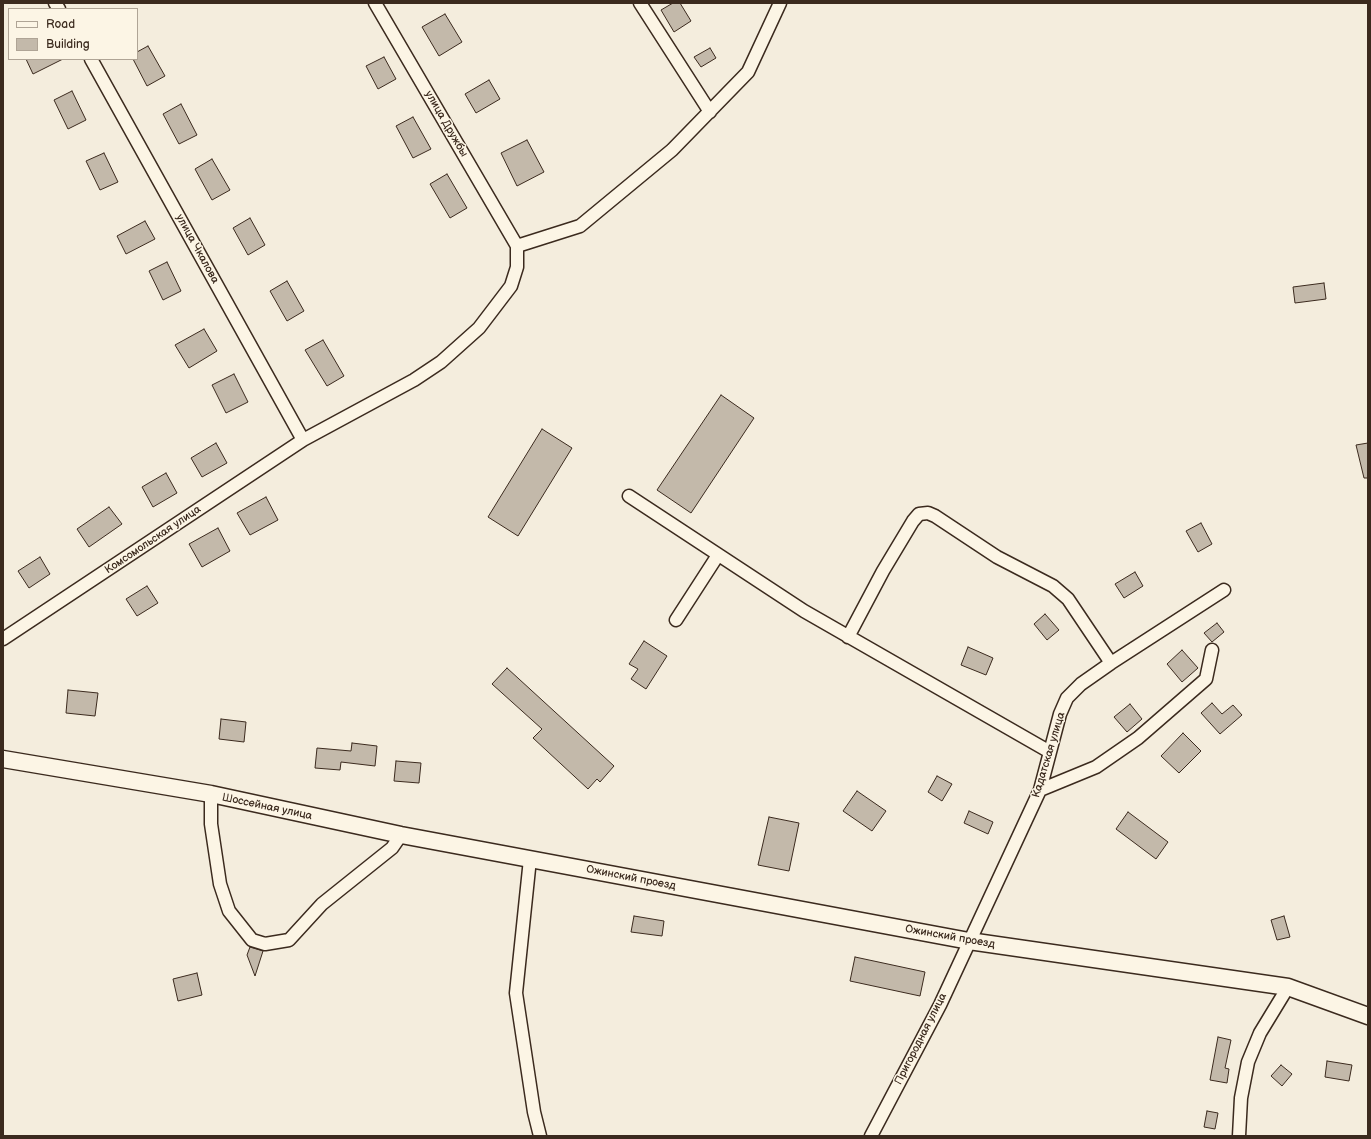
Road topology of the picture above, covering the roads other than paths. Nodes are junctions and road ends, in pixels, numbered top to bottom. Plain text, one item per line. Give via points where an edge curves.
1 (640, 3) edge
2 (780, 3) edge
3 (380, 5) edge
4 (92, 60) edge
5 (710, 112) junction
6 (517, 246) junction
7 (303, 440) junction
8 (629, 496) dead end
9 (718, 555) junction
10 (1224, 590) dead end
11 (676, 620) dead end
12 (848, 637) junction
13 (3, 639) edge
14 (1212, 650) dead end
15 (1111, 663) junction
16 (1050, 752) junction
17 (3, 759) edge
18 (1040, 790) junction
19 (211, 794) junction
20 (401, 835) junction
21 (530, 859) junction
22 (969, 941) junction
23 (1288, 987) junction
24 (1368, 1016) edge
25 (540, 1136) edge
26 (871, 1136) edge
27 (1239, 1136) edge

1 - 5 street
2 - 5 street via 748,72
3 - 6 street, улица Дружбы
4 - 7 street, улица Чкалова
5 - 6 street via 672,150 580,226
6 - 7 street, Комсомольская улица via 517,267 510,286 479,328 463,343 414,380
7 - 13 street, Комсомольская улица
8 - 9 street
9 - 11 street
9 - 12 street
10 - 15 street, Кадатская улица
12 - 15 street via 913,521 919,514 928,513 997,557 1053,586 1068,599
12 - 16 street
14 - 18 street via 1206,679 1138,738 1096,767
15 - 16 street, Кадатская улица via 1081,684 1067,698
16 - 18 street, Кадатская улица
17 - 19 main road, Шоссейная улица
18 - 22 street, Кадатская улица
19 - 20 main road, Шоссейная улица
19 - 20 street via 210,824 220,884 229,911 252,940 265,944 289,940 322,904 392,848
20 - 21 main road, Шоссейная улица
21 - 22 main road, Ожинский проезд
21 - 25 street via 516,993
22 - 23 main road, Ожинский проезд
22 - 26 street, Пригородная улица via 940,1005
23 - 24 main road, Ожинский проезд
23 - 27 street via 1260,1033 1248,1062 1241,1098

